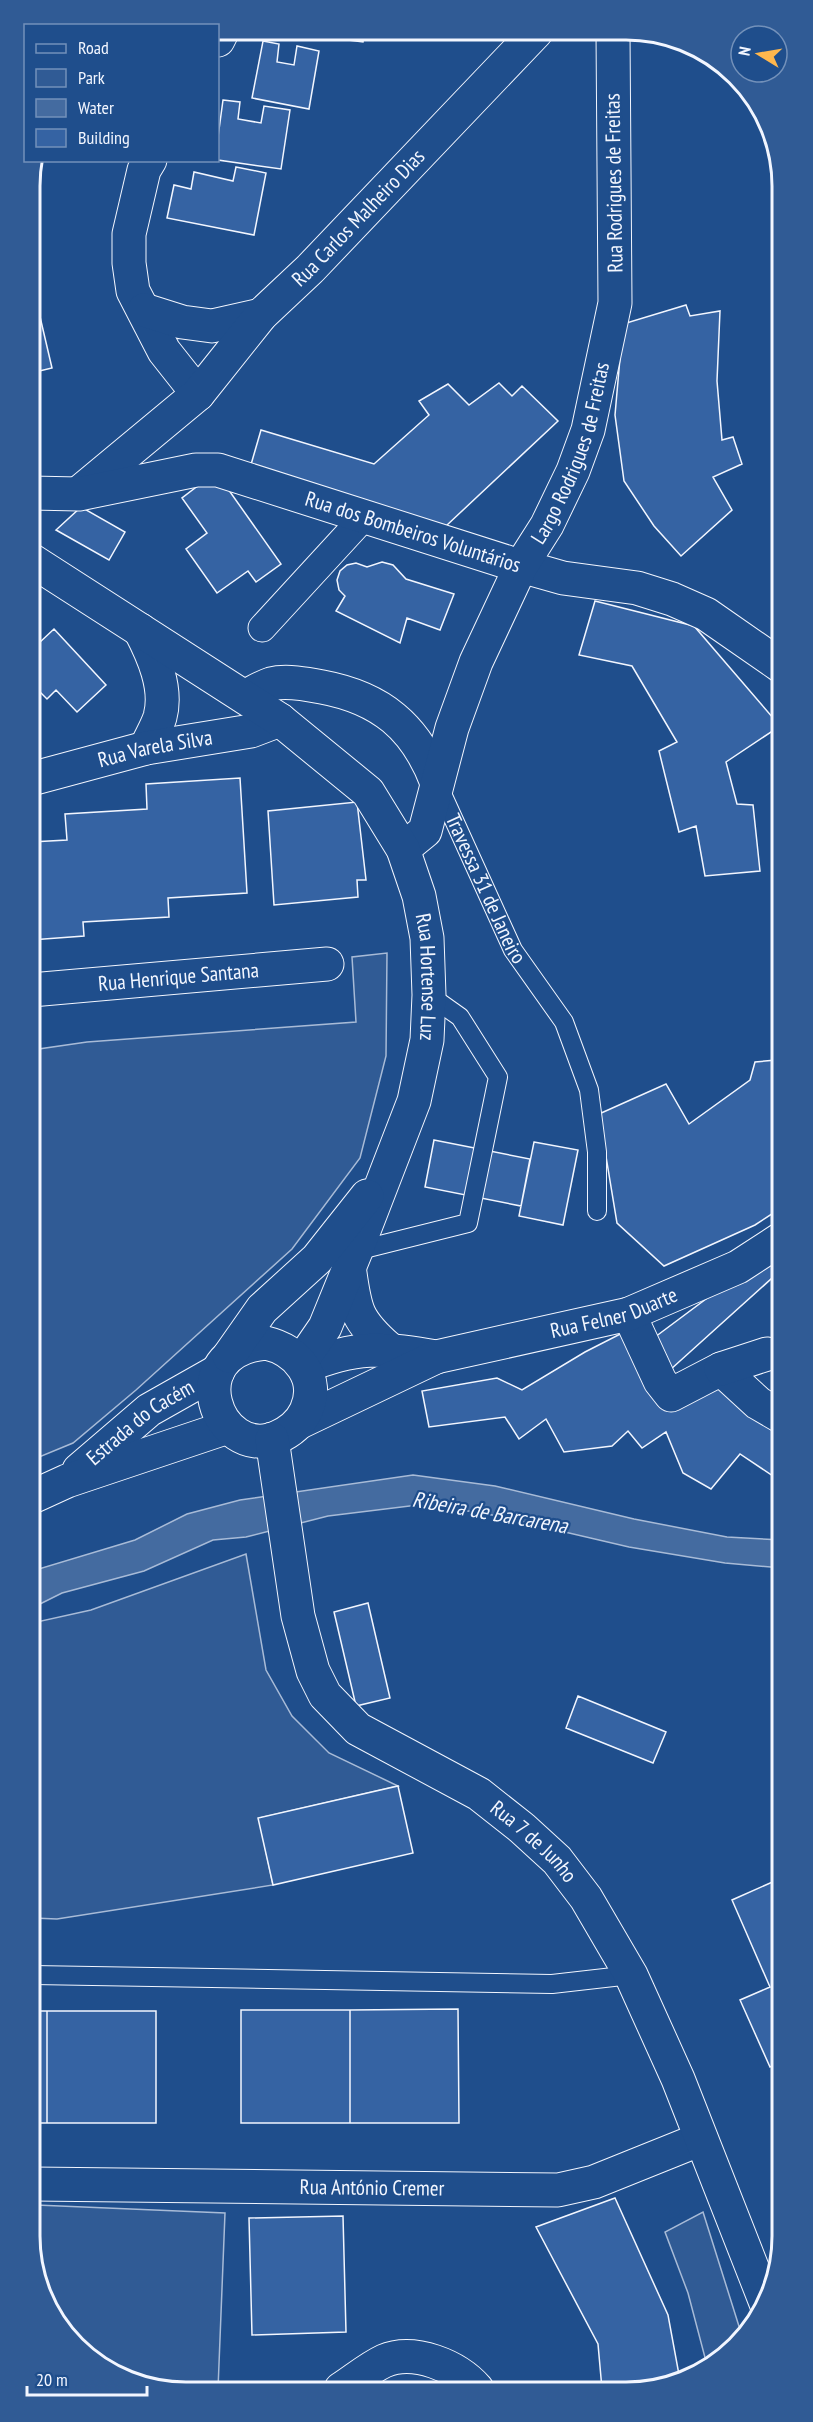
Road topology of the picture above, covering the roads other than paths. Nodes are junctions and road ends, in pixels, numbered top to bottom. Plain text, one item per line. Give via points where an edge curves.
1 (529, 40) edge
2 (613, 40) edge
3 (149, 162) edge
4 (144, 309) junction
5 (261, 315) junction
6 (609, 333) joint
7 (198, 394) junction
8 (41, 494) edge
9 (78, 494) junction
10 (364, 517) junction
11 (41, 566) edge
12 (521, 566) junction
13 (262, 628) dead end
14 (140, 630) junction
15 (772, 660) edge
16 (246, 696) junction
17 (280, 720) junction
18 (146, 748) junction
19 (41, 776) edge
20 (437, 783) junction
21 (403, 849) junction
22 (327, 964) dead end
23 (41, 989) edge
24 (429, 995) junction
25 (387, 1172) junction
26 (597, 1211) dead end
27 (772, 1245) edge
28 (352, 1258) junction
29 (629, 1314) junction
30 (388, 1348) junction
31 (767, 1354) dead end
32 (436, 1357) junction
33 (224, 1364) junction
34 (302, 1364) junction
35 (721, 1370) junction
36 (772, 1411) edge
37 (300, 1422) junction
38 (228, 1427) junction
39 (272, 1440) junction
40 (67, 1480) junction
41 (41, 1493) edge
42 (631, 1975) junction
43 (41, 1976) edge
44 (701, 2139) junction
45 (41, 2184) edge
46 (761, 2291) edge
47 (352, 2382) edge
48 (471, 2382) edge

1 - 5 street, Rua Carlos Malheiro Dias
2 - 6 street, Rua Rodrigues de Freitas via 615,291
3 - 4 street via 129,234 133,291
4 - 5 street via 182,322 212,326
4 - 7 street via 164,351
5 - 7 street, Rua Carlos Malheiro Dias
6 - 12 street, Largo Rodrigues de Freitas via 588,430 573,471 547,525
7 - 9 street, Rua Carlos Malheiro Dias
8 - 9 street, Rua dos Bombeiros Voluntários
9 - 10 street, Rua dos Bombeiros Voluntários via 196,470 218,470
10 - 12 street, Rua dos Bombeiros Voluntários
10 - 13 street
11 - 14 street, Rua Hortense Luz
12 - 15 street, Rua dos Bombeiros Voluntários via 563,578 637,588 672,599 706,614
12 - 20 street via 476,662
14 - 16 street, Rua Hortense Luz
14 - 18 street via 153,655 160,682 160,715
16 - 17 street, Rua Hortense Luz
16 - 20 street via 272,684 304,683 363,699 390,714 410,734 426,754
17 - 18 street, Rua Varela Silva via 251,731
17 - 21 street, Rua Hortense Luz via 368,792
18 - 19 street, Rua Varela Silva
20 - 21 street via 425,831
20 - 26 lane, Travessa 31 de Janeiro via 513,950 564,1022 582,1070 589,1090 597,1152
21 - 24 street, Rua Hortense Luz via 427,938
22 - 23 street, Rua Henrique Santana
24 - 25 street, Rua Hortense Luz via 427,1040 414,1101
24 - 28 lane via 460,1017 498,1077 468,1223
25 - 28 street, Rua Hortense Luz
25 - 33 street, Rua Hortense Luz via 317,1259 262,1310
27 - 29 street, Rua Felner Duarte via 738,1267
28 - 30 street via 354,1305 365,1327
28 - 34 street, Rua Hortense Luz via 325,1327
29 - 32 street, Rua Felner Duarte
29 - 35 street via 660,1381 671,1395
30 - 32 street, Rua Felner Duarte
30 - 34 street, Rua Felner Duarte via 333,1355
31 - 35 street
32 - 37 street, Rua Felner Duarte
33 - 34 street via 240,1349 266,1343 292,1353
33 - 38 street via 214,1385 219,1414
33 - 40 street, Estrada do Cacém via 149,1410
34 - 37 street via 311,1395
35 - 36 street
37 - 39 street
38 - 39 street via 241,1436
38 - 40 street, Estrada do Cacém
39 - 42 street, Rua 7 de Junho via 304,1646 325,1695 358,1729 479,1794 557,1860 586,1898
40 - 41 street, Estrada do Cacém
42 - 43 lane via 552,1984
42 - 44 street, Rua 7 de Junho
44 - 45 street, Rua António Cremer via 594,2182 558,2190
44 - 46 street, Rua 7 de Junho
47 - 48 street via 385,2360 411,2356 442,2365

